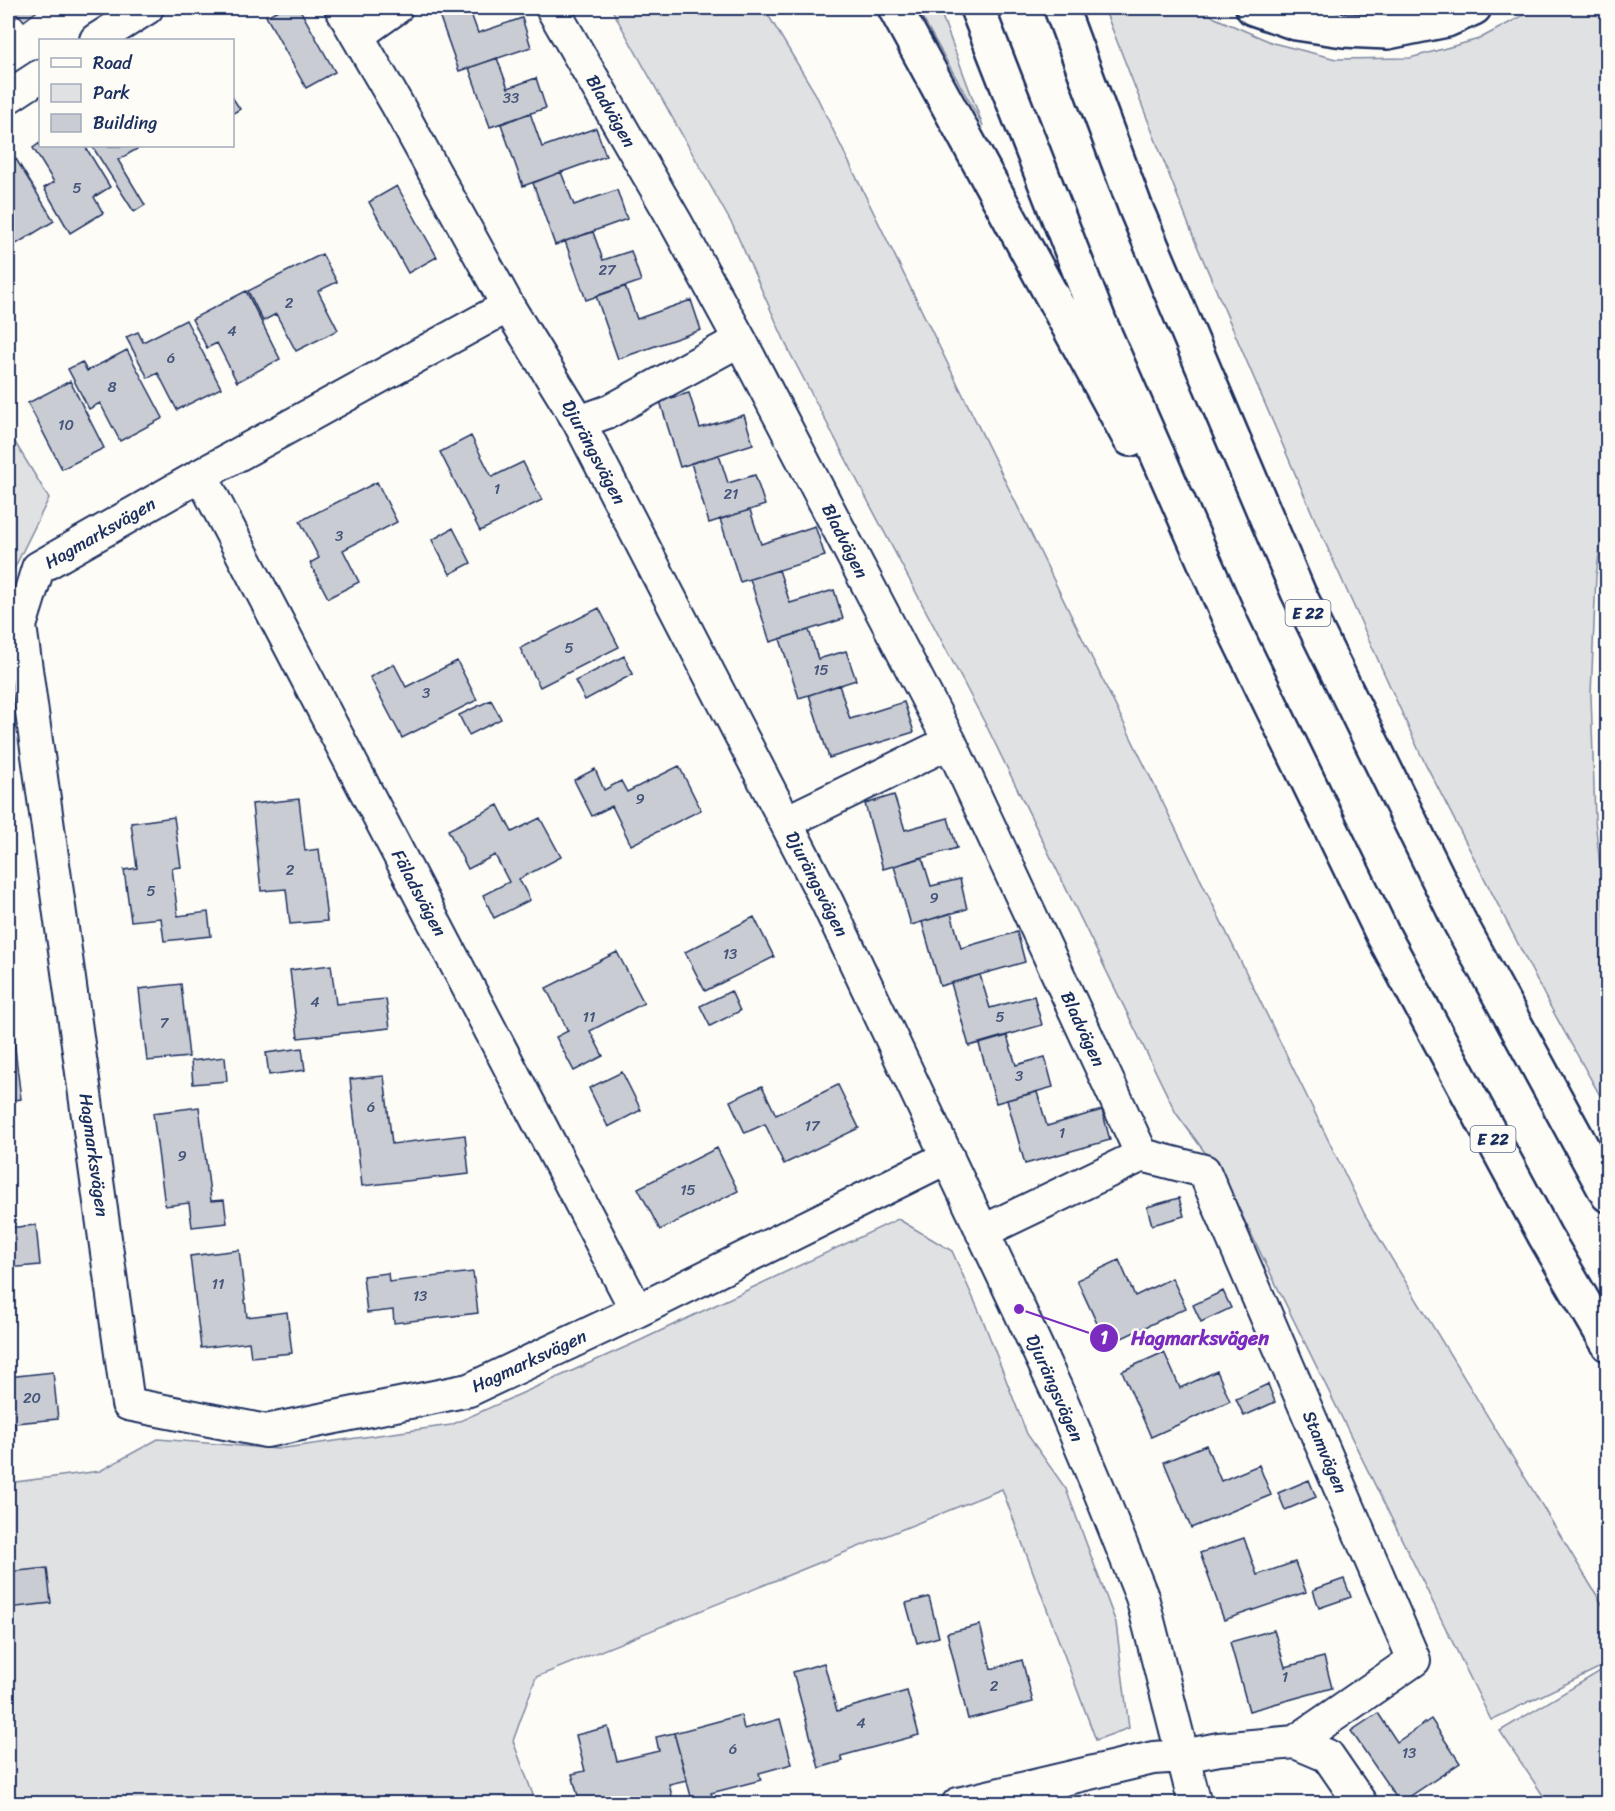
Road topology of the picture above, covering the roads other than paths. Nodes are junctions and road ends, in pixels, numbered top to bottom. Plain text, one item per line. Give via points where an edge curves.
1 (147, 8) edge
2 (341, 8) edge
3 (396, 8) edge
4 (552, 8) edge
5 (895, 8) edge
6 (977, 8) edge
7 (1061, 8) edge
8 (1253, 8) edge
9 (1474, 8) edge
10 (358, 35) junction
11 (98, 39) edge
12 (39, 77) edge
13 (8, 97) edge
14 (508, 306) junction
15 (740, 340) junction
16 (579, 422) junction
17 (201, 475) junction
18 (1233, 627) junction
19 (950, 742) junction
20 (786, 822) junction
21 (1142, 1155) junction
22 (948, 1157) junction
23 (1608, 1195) edge
24 (982, 1232) junction
25 (638, 1311) junction
26 (1608, 1344) edge
27 (1295, 1742) junction
28 (1184, 1756) junction
29 (958, 1803) edge
30 (1195, 1803) edge
31 (1361, 1803) edge

1 - 11 street
2 - 10 street, Djurängsvägen
3 - 10 street
4 - 15 street, Bladvägen
5 - 18 highway
6 - 18 highway, E 22 via 1100,321
7 - 23 highway, E 22 via 1136,209 1298,592 1459,921
8 - 9 highway via 1296,23 1389,32 1447,20
10 - 14 street, Djurängsvägen
12 - 13 street
14 - 16 street, Djurängsvägen
14 - 17 street, Hagmarksvägen
15 - 16 street via 610,411
15 - 19 street, Bladvägen
16 - 20 street, Djurängsvägen
17 - 25 street, Fäladsvägen
17 - 25 street, Hagmarksvägen via 38,568 20,626 128,1404 266,1431 469,1390
18 - 26 highway, E 22 via 1382,933 1545,1236
19 - 20 street
19 - 21 street, Bladvägen
20 - 22 street, Djurängsvägen
21 - 24 street
21 - 27 street, Stamvägen via 1204,1171 1414,1660
22 - 24 street, Djurängsvägen
22 - 25 street, Hagmarksvägen
24 - 28 street, Djurängsvägen via 1063,1404 1142,1597
27 - 28 street, Stamvägen
27 - 31 street, Stamvägen via 1328,1756
28 - 29 street, Stamvägen via 1153,1758
28 - 30 street, Djurängsvägen

